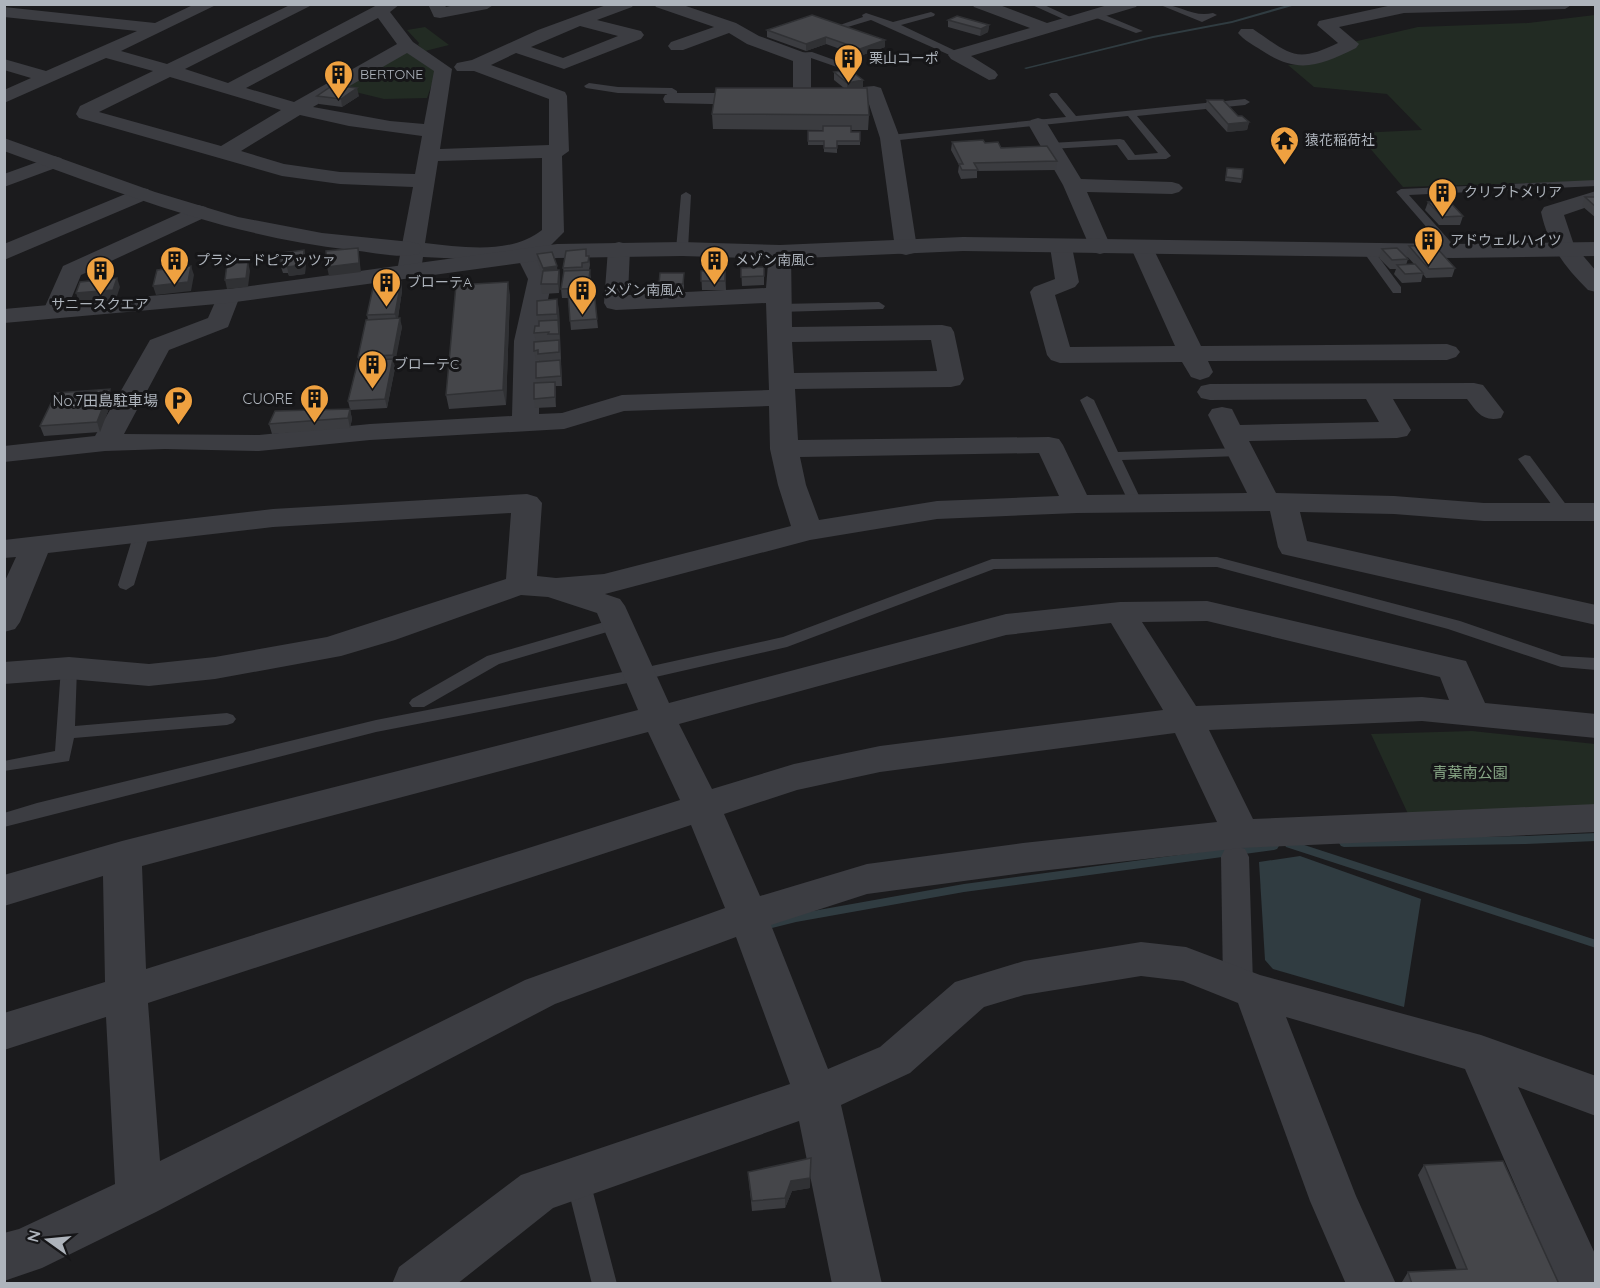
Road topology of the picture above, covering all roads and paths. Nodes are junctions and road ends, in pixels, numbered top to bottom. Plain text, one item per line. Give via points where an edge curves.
1 (210, 4) edge
2 (306, 4) edge
3 (436, 4) edge
4 (487, 4) edge
5 (626, 4) edge
6 (662, 4) edge
7 (980, 4) edge
8 (1034, 4) edge
9 (1162, 4) edge
10 (1565, 4) edge
11 (1434, 5) edge
12 (1502, 6) edge
13 (386, 8) edge
14 (1110, 8) edge
15 (139, 10) dead end
16 (4, 12) edge
17 (931, 14) dead end
18 (1213, 15) dead end
19 (579, 21) junction
20 (1075, 21) junction
21 (1527, 21) dead end
22 (119, 22) junction
23 (892, 24) junction
24 (1457, 24) dead end
25 (841, 26) edge
26 (730, 27) junction
27 (159, 28) junction
28 (1048, 29) junction
29 (1139, 31) dead end
30 (1247, 33) dead end
31 (407, 46) junction
32 (676, 46) dead end
33 (515, 47) junction
34 (106, 52) junction
35 (957, 55) junction
36 (794, 56) junction
37 (4, 64) edge
38 (837, 64) dead end
39 (476, 65) junction
40 (443, 69) junction
41 (171, 70) junction
42 (989, 75) dead end
43 (49, 78) junction
44 (589, 86) dead end
45 (232, 88) junction
46 (1054, 94) dead end
47 (4, 97) edge
48 (802, 98) junction
49 (672, 99) joint
50 (1245, 102) dead end
51 (297, 108) junction
52 (1130, 113) junction
53 (1073, 118) junction
54 (1038, 124) junction
55 (432, 131) junction
56 (890, 138) junction
57 (4, 144) edge
58 (1051, 146) junction
59 (552, 151) junction
60 (224, 153) junction
61 (428, 155) junction
62 (54, 162) junction
63 (4, 181) edge
64 (423, 181) junction
65 (1596, 183) edge
66 (1074, 185) junction
67 (1172, 188) dead end
68 (140, 194) junction
69 (686, 195) dead end
70 (1596, 197) edge
71 (198, 212) junction
72 (4, 233) edge
73 (28, 242) junction
74 (1061, 246) junction
75 (1100, 247) junction
76 (906, 248) junction
77 (1142, 248) junction
78 (619, 249) junction
79 (682, 249) junction
80 (1368, 250) junction
81 (1564, 250) junction
82 (1453, 251) junction
83 (1596, 251) edge
84 (780, 252) junction
85 (4, 253) edge
86 (528, 255) junction
87 (410, 260) junction
88 (1596, 285) edge
89 (1397, 290) dead end
90 (228, 296) junction
91 (779, 301) junction
92 (879, 306) dead end
93 (54, 311) junction
94 (4, 316) edge
95 (781, 335) junction
96 (1447, 352) dead end
97 (1191, 355) junction
98 (783, 389) junction
99 (1375, 391) junction
100 (1210, 392) junction
101 (1087, 400) dead end
102 (1491, 412) dead end
103 (525, 423) junction
104 (1235, 442) junction
105 (105, 443) junction
106 (784, 449) junction
107 (4, 454) edge
108 (1113, 456) junction
109 (1525, 459) dead end
110 (1274, 502) junction
111 (1077, 504) junction
112 (1136, 504) junction
113 (1596, 512) edge
114 (1565, 513) junction
115 (808, 531) junction
116 (142, 533) junction
117 (36, 545) junction
118 (4, 549) edge
119 (126, 585) dead end
120 (536, 586) junction
121 (1120, 612) junction
122 (1596, 615) edge
123 (4, 622) edge
124 (618, 623) junction
125 (1596, 664) edge
126 (69, 668) junction
127 (4, 673) edge
128 (638, 675) junction
129 (418, 702) dead end
130 (1471, 712) junction
131 (660, 717) junction
132 (227, 718) dead end
133 (1186, 719) junction
134 (1596, 726) edge
135 (66, 733) junction
136 (8, 766) dead end
137 (702, 806) junction
138 (1596, 818) edge
139 (4, 820) edge
140 (1238, 845) junction
141 (122, 856) junction
142 (4, 891) edge
143 (748, 916) junction
144 (1247, 987) junction
145 (126, 994) junction
146 (4, 1032) edge
147 (1481, 1054) junction
148 (816, 1095) junction
149 (1596, 1096) edge
150 (577, 1177) junction
151 (139, 1196) junction
152 (4, 1257) edge
153 (417, 1284) edge
154 (605, 1284) edge
155 (857, 1284) edge
156 (1371, 1284) edge
157 (1583, 1284) edge

1 - 27 street
2 - 41 street
3 - 4 street via 440,13
5 - 19 street
6 - 26 street
7 - 28 street
8 - 20 lane
9 - 18 lane via 1202,19
10 - 12 street
11 - 12 street
11 - 24 street
11 - 30 street via 1388,10 1325,25 1350,44 1306,61 1289,61
12 - 21 street
13 - 31 street
13 - 45 street
14 - 20 street
14 - 29 lane
15 - 22 street
16 - 22 street
17 - 23 lane
19 - 33 street
19 - 33 street via 635,35 564,64
20 - 28 street
22 - 27 street
23 - 25 lane via 869,16
23 - 35 lane
26 - 32 street
26 - 36 street
27 - 34 street
28 - 35 street
31 - 40 street
31 - 51 street
33 - 39 street
34 - 41 street
34 - 43 street
35 - 42 street
36 - 38 lane via 812,55
36 - 48 street via 802,58
37 - 43 street
39 - 40 street
39 - 59 street via 558,96 558,151
40 - 55 street
41 - 45 street
41 - 60 street via 87,110 86,114
43 - 47 street
44 - 49 lane via 672,91
45 - 51 street
46 - 53 lane
48 - 49 street
48 - 56 street via 874,92
50 - 52 lane
51 - 55 street via 373,126
51 - 60 street
52 - 53 lane
52 - 58 lane via 1166,156 1132,158 1120,142
53 - 54 lane
54 - 56 lane
54 - 58 street
55 - 61 street
56 - 76 street
57 - 62 street
58 - 66 street
59 - 61 street
59 - 87 street via 553,232 545,241 479,255
60 - 64 street via 282,170 340,178
61 - 64 street
62 - 63 street
62 - 68 street
64 - 87 street
65 - 82 lane via 1401,192
66 - 67 street
66 - 75 street
68 - 71 street
68 - 73 street
69 - 79 lane
70 - 81 street via 1552,212
71 - 87 street via 288,234 349,243
71 - 93 street via 71,271
72 - 73 street
73 - 85 street
74 - 75 street
74 - 76 street via 963,244
74 - 97 street via 1067,282 1042,292 1060,355
75 - 77 street
76 - 84 street
77 - 80 street
77 - 97 street
78 - 79 street
78 - 86 street
78 - 91 street via 616,303
79 - 84 street
80 - 82 street
80 - 89 lane
81 - 82 street
81 - 83 street
81 - 88 street
84 - 91 street
86 - 87 street
86 - 103 street via 540,279 527,341
87 - 90 street
90 - 93 street
90 - 105 street via 219,322 159,345
91 - 92 lane
91 - 95 street
93 - 94 street
95 - 98 street
95 - 98 street via 942,332 951,379
96 - 97 street
97 - 100 street
98 - 103 street via 622,403 564,421
98 - 106 street
99 - 100 street
99 - 102 street via 1474,391
99 - 104 street via 1397,430
100 - 104 street
101 - 108 lane
103 - 105 street via 259,443
104 - 108 lane
104 - 110 street
105 - 107 street
106 - 111 street via 1049,445
106 - 115 street
108 - 112 lane
109 - 114 lane
110 - 112 street
110 - 114 street
110 - 122 street via 1293,547
111 - 112 street
111 - 115 street via 937,510
113 - 114 street
115 - 120 street via 603,584
116 - 117 street
116 - 119 lane
116 - 120 street via 273,518 527,503
117 - 118 street
117 - 123 street
120 - 124 street via 609,606
120 - 126 street via 496,591 329,648 149,675
121 - 130 street via 1207,611 1454,669
121 - 131 street via 1006,625
121 - 133 street
124 - 128 street
124 - 129 lane via 493,660
125 - 128 lane via 1561,661 1454,625 1217,562 992,564 787,642
126 - 127 street
126 - 135 lane
128 - 131 street
128 - 139 lane via 375,726
130 - 133 street via 1422,709
130 - 134 street
131 - 137 street
131 - 141 street
132 - 135 lane
133 - 137 street via 880,759 794,777
133 - 140 street
135 - 136 lane via 63,756
137 - 143 street
137 - 145 street
138 - 140 street
140 - 143 street via 1023,858 867,879
140 - 144 street
141 - 142 street
141 - 145 street
143 - 148 street
143 - 151 street via 540,992
144 - 147 street
144 - 148 street via 1186,964 1141,959 1024,978 970,994 895,1060
144 - 156 street
145 - 146 street
145 - 151 street
147 - 149 street
147 - 157 street
148 - 150 street
148 - 155 street
150 - 153 street via 538,1191
150 - 154 lane
151 - 152 street via 25,1251

